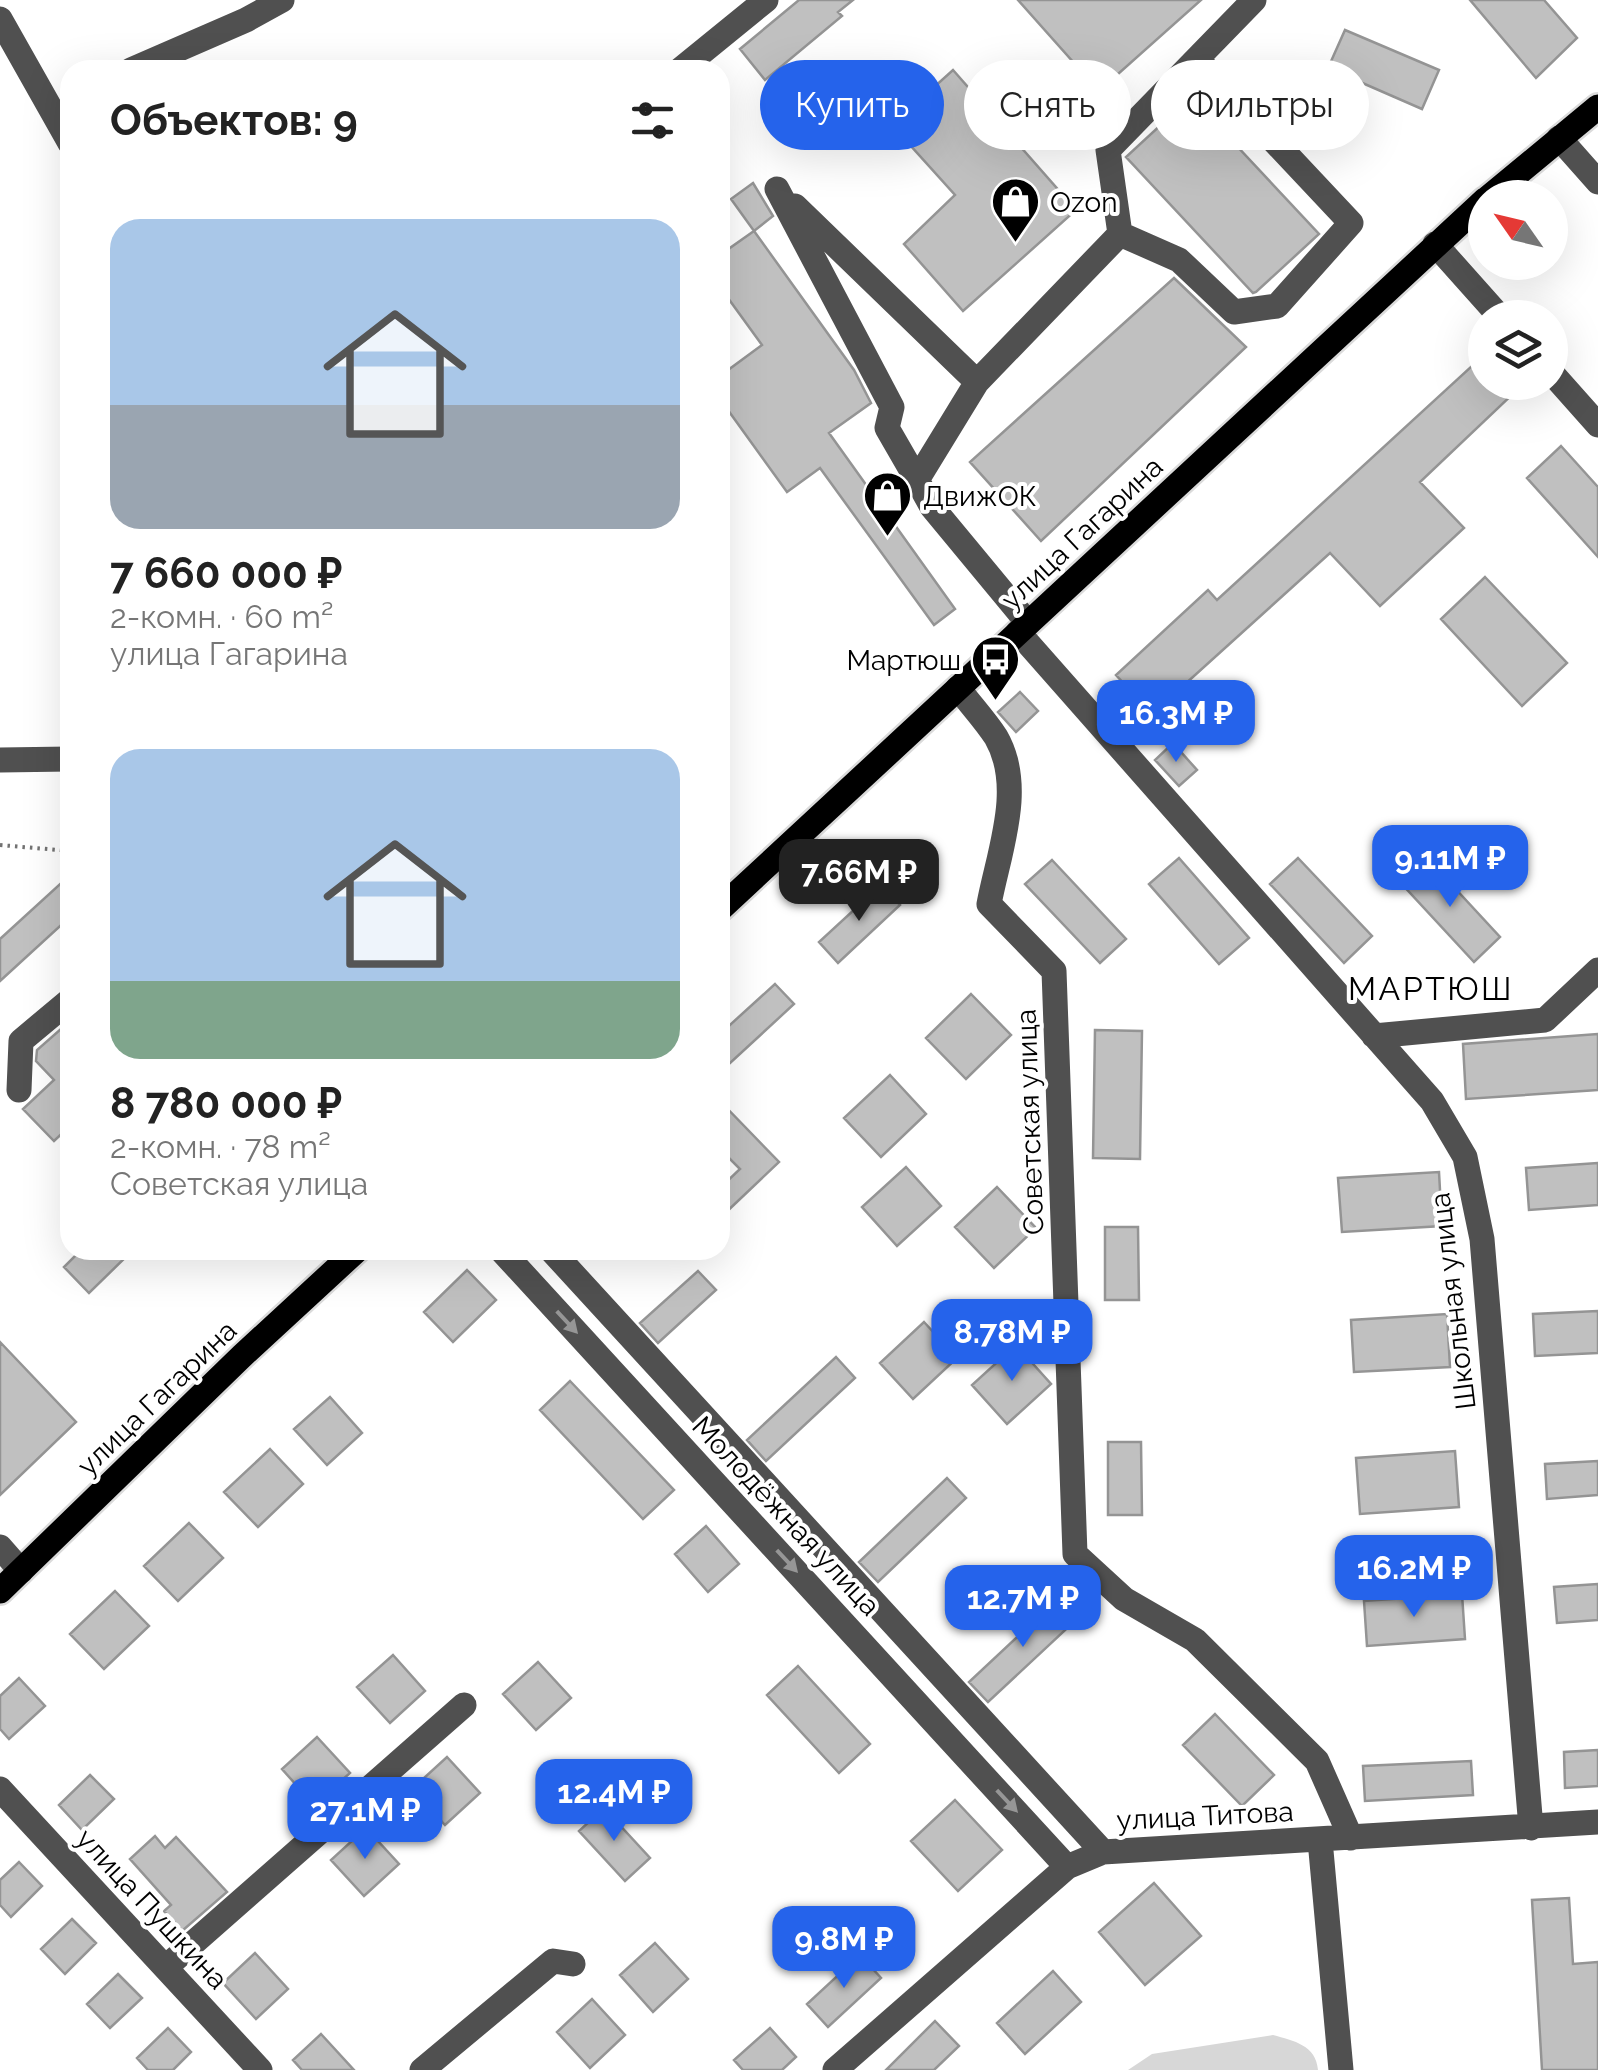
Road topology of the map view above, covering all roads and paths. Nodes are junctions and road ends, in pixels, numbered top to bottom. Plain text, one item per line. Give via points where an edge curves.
1 (282, 0) edge
2 (766, 0) edge
3 (1254, 0) edge
4 (0, 19) edge
5 (1196, 59) junction
6 (154, 60) edge
7 (692, 60) edge
8 (1598, 107) edge
9 (60, 117) edge
10 (1559, 138) junction
11 (1509, 180) edge
12 (1598, 182) edge
13 (1468, 215) edge
14 (1120, 234) junction
15 (1436, 244) junction
16 (1485, 300) edge
17 (977, 382) junction
18 (1568, 392) edge
19 (1598, 425) edge
20 (917, 480) junction
21 (1023, 628) junction
22 (958, 688) junction
23 (60, 758) edge
24 (0, 760) edge
25 (0, 845) edge
26 (60, 850) edge
27 (730, 900) edge
28 (1598, 970) edge
29 (60, 1008) edge
30 (1374, 1036) junction
31 (18, 1090) dead end
32 (346, 1260) edge
33 (510, 1260) edge
34 (560, 1260) edge
35 (0, 1547) edge
36 (20, 1571) junction
37 (0, 1590) edge
38 (464, 1705) dead end
39 (0, 1790) edge
40 (1598, 1822) edge
41 (1531, 1828) junction
42 (1351, 1838) junction
43 (1320, 1840) junction
44 (1104, 1852) junction
45 (1067, 1867) junction
46 (573, 1964) dead end
47 (166, 1967) junction
48 (260, 2070) edge
49 (422, 2070) edge
50 (835, 2070) edge
51 (1341, 2070) edge

1 - 6 street
2 - 7 street
3 - 5 street
4 - 9 street
5 - 14 street via 1108,150
5 - 14 street via 1351,223 1277,306 1234,312 1179,260
8 - 10 main road, улица Гагарина
10 - 11 main road, улица Гагарина
10 - 12 street
13 - 15 main road, улица Гагарина
14 - 17 street
15 - 16 street
15 - 21 main road, улица Гагарина
17 - 20 street
17 - 20 street, Школьная улица via 776,189 892,408 888,428
18 - 19 street
20 - 21 street, Школьная улица
21 - 22 main road, улица Гагарина
21 - 30 street, Школьная улица
22 - 27 main road, улица Гагарина
22 - 42 street, Советская улица via 995,736 1011,789 989,904 1054,971 1075,1554 1124,1599 1195,1640 1317,1761
23 - 24 street
25 - 26 path
28 - 30 street via 1545,1020
29 - 31 street via 21,1041
30 - 41 street, Школьная улица via 1432,1100 1465,1157 1482,1239
32 - 36 main road, улица Гагарина
33 -> 45 street, Молодёжная улица
34 - 44 street, Молодёжная улица
35 - 36 street
36 - 37 main road, улица Гагарина
38 - 47 street
39 - 47 street, улица Пушкина
40 - 41 street, улица Титова
41 - 42 street, улица Титова
42 - 43 street, улица Титова
43 - 44 street, улица Титова
43 - 51 street
44 - 45 street, улица Титова
45 - 50 street, улица Титова
46 - 49 street via 553,1961
47 - 48 street, улица Пушкина

